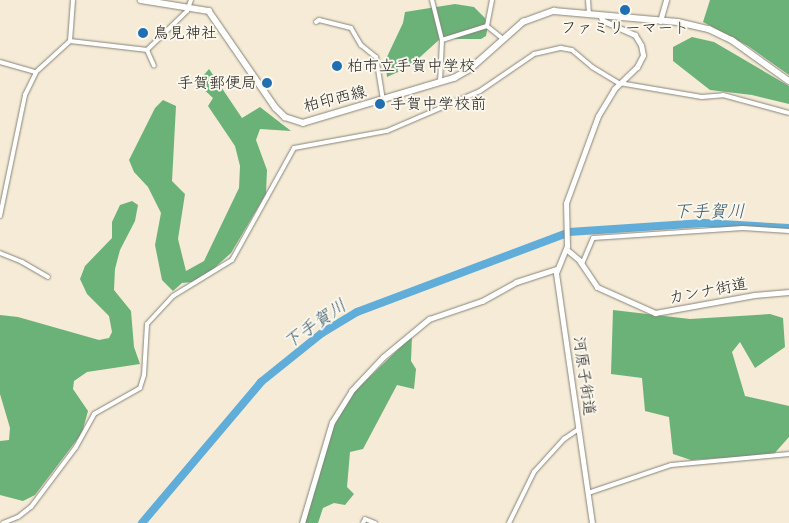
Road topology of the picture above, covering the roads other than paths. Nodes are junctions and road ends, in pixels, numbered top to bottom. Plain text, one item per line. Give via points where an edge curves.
1 (73, 0) edge
2 (141, 0) edge
3 (432, 0) edge
4 (492, 0) edge
5 (588, 0) edge
6 (666, 0) edge
7 (191, 3) edge
8 (589, 13) junction
9 (600, 15) junction
10 (660, 20) junction
11 (316, 22) dead end
12 (487, 26) junction
13 (503, 39) junction
14 (442, 40) junction
15 (70, 41) junction
16 (147, 50) junction
17 (0, 62) edge
18 (154, 66) dead end
19 (36, 72) junction
20 (789, 81) edge
21 (440, 82) junction
22 (620, 83) junction
23 (383, 100) junction
24 (789, 114) edge
25 (0, 216) edge
26 (789, 231) edge
27 (566, 249) junction
28 (0, 253) edge
29 (582, 264) junction
30 (556, 269) junction
31 (48, 277) dead end
32 (789, 292) edge
33 (579, 429) junction
34 (789, 454) edge
35 (588, 493) junction
36 (3, 523) edge
37 (302, 523) edge
38 (363, 523) edge
39 (375, 523) edge
40 (509, 523) edge
41 (592, 523) edge

1 - 15 street
2 - 7 main road, 柏印西線
3 - 14 street
4 - 12 street
5 - 8 street
6 - 10 street
7 - 16 street via 163,38
7 - 23 main road, 柏印西線 via 214,15 272,103 291,120 318,120
8 - 9 main road, 柏印西線
8 - 13 main road, 柏印西線 via 561,11 539,14
9 - 10 main road, 柏印西線
9 - 22 street via 603,21 635,35 641,45 641,62
10 - 20 main road, 柏印西線 via 689,24 719,34
11 - 23 street via 351,28 362,45 376,57
12 - 13 street
12 - 14 street
13 - 21 main road, 柏印西線 via 462,74
14 - 21 street
15 - 16 street
15 - 19 street
16 - 18 street
17 - 19 street
19 - 25 street via 25,95
21 - 23 main road, 柏印西線
22 - 24 street via 702,97 723,95
22 - 27 street via 598,116 570,190 565,213
22 - 36 street via 592,67 572,50 548,50 534,54 480,91 387,131 294,148 232,260 173,296 147,324 144,375 140,388 94,414 76,447 31,506 18,517
26 - 29 street via 743,228 593,238
27 - 29 street, カンナ街道
27 - 30 street
28 - 31 street
29 - 32 street, カンナ街道 via 597,288 655,313 754,294
30 - 33 street, 河原子街道
30 - 37 street via 516,282 482,301 429,319 383,357 351,391 332,422 324,440
33 - 35 street, 河原子街道
33 - 40 street via 564,439 534,472
34 - 35 street via 670,465
35 - 41 street, 河原子街道
38 - 39 street via 365,519

